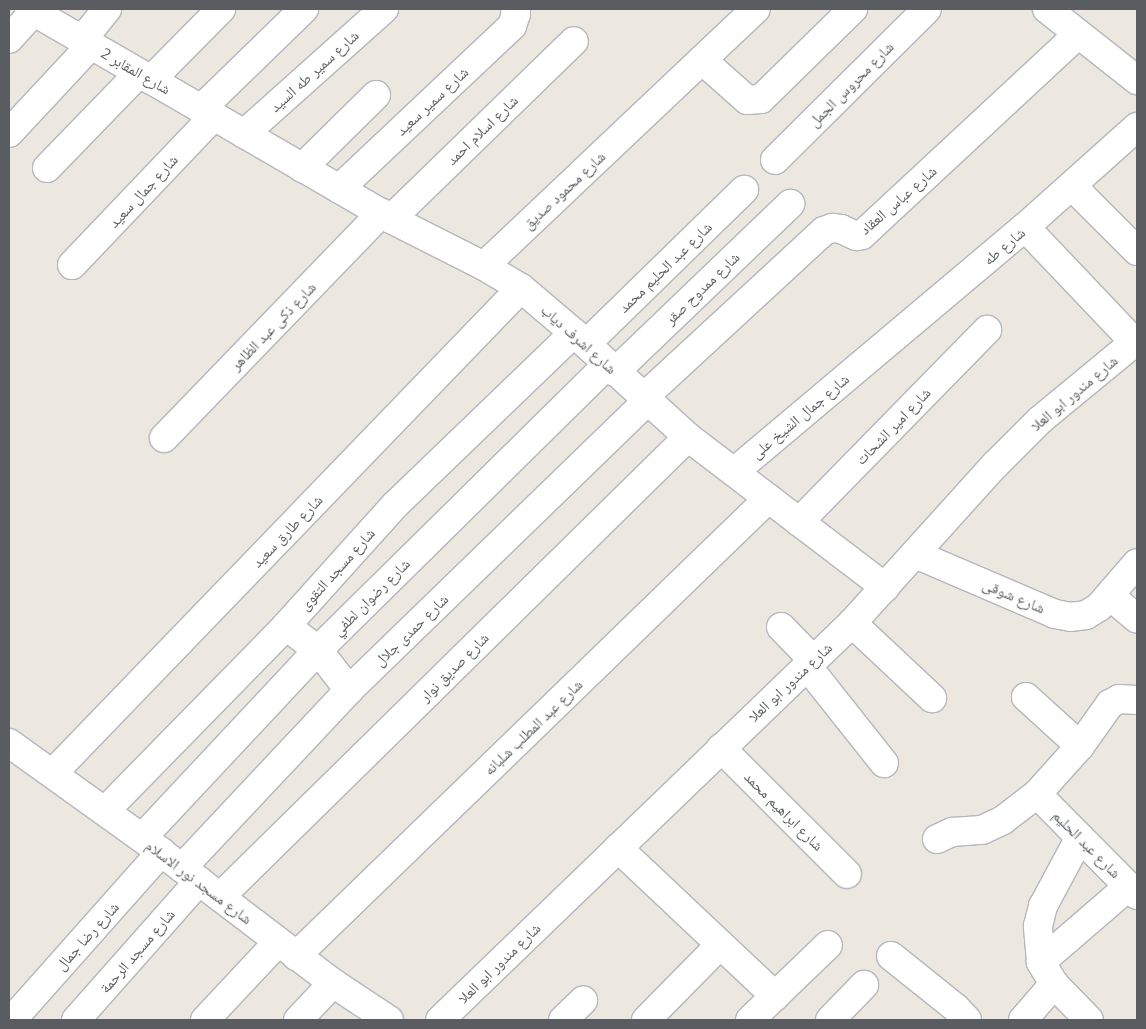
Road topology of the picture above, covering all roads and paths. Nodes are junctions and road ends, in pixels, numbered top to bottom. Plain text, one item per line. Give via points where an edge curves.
1 (108, 9) edge
2 (221, 9) edge
3 (304, 9) edge
4 (384, 9) edge
5 (515, 9) edge
6 (756, 9) edge
7 (853, 9) edge
8 (927, 9) edge
9 (32, 10) edge
10 (1065, 18) edge
11 (9, 39) edge
12 (574, 41) dead end
13 (86, 42) junction
14 (702, 60) junction
15 (1131, 65) edge
16 (145, 76) junction
17 (376, 95) dead end
18 (207, 113) junction
19 (1137, 128) edge
20 (9, 133) edge
21 (244, 134) junction
22 (775, 160) dead end
23 (47, 168) dead end
24 (302, 168) junction
25 (1072, 186) junction
26 (339, 189) junction
27 (744, 190) dead end
28 (790, 204) dead end
29 (386, 216) junction
30 (1025, 227) junction
31 (1137, 251) edge
32 (72, 266) dead end
33 (484, 266) junction
34 (521, 288) junction
35 (987, 330) dead end
36 (580, 339) junction
37 (1136, 343) edge
38 (867, 360) joint
39 (612, 368) junction
40 (646, 399) junction
41 (688, 437) junction
42 (164, 438) dead end
43 (734, 472) junction
44 (769, 498) junction
45 (800, 522) junction
46 (915, 554) junction
47 (1137, 563) edge
48 (885, 587) junction
49 (1110, 596) junction
50 (1137, 620) edge
51 (852, 623) junction
52 (286, 626) junction
53 (781, 627) dead end
54 (318, 650) junction
55 (810, 663) junction
56 (349, 690) junction
57 (1026, 697) dead end
58 (932, 698) dead end
59 (1137, 700) edge
60 (9, 743) edge
61 (1080, 746) junction
62 (721, 748) junction
63 (884, 763) dead end
64 (53, 773) junction
65 (1037, 794) junction
66 (105, 811) junction
67 (1080, 837) junction
68 (938, 839) dead end
69 (618, 848) junction
70 (171, 860) junction
71 (847, 874) dead end
72 (1133, 890) edge
73 (220, 897) junction
74 (720, 945) junction
75 (828, 945) dead end
76 (287, 949) junction
77 (891, 956) dead end
78 (1048, 973) junction
79 (333, 983) junction
80 (864, 985) dead end
81 (775, 996) junction
82 (583, 1001) dead end
83 (382, 1019) edge
84 (12, 1020) edge
85 (76, 1020) edge
86 (205, 1020) edge
87 (298, 1020) edge
88 (440, 1020) edge
89 (563, 1020) edge
90 (646, 1020) edge
91 (750, 1020) edge
92 (830, 1020) edge
93 (967, 1020) edge
94 (1023, 1020) edge
95 (1089, 1020) edge

1 - 13 street
2 - 16 street
3 - 18 street, شارع جمال سعيد
4 - 21 street, شارع سمير طه السيد
5 - 26 street, شارع سمير سعيد via 512,26
6 - 14 street, شارع محمود صديق
7 - 14 street via 761,99 747,100
8 - 22 street, شارع محروس الجمل
9 - 11 street
9 - 13 street, شارع المقابر 2
10 - 15 street
10 - 40 street, شارع عباس العقاد via 862,235 832,228 824,231
12 - 29 street, شارع اسلام احمد
13 - 16 street, شارع المقابر 2
13 - 20 street
14 - 33 street, شارع محمود صديق
16 - 18 street, شارع المقابر 2
16 - 23 street
17 - 24 street
18 - 21 street, شارع المقابر 2
18 - 32 street, شارع جمال سعيد
19 - 25 street, شارع طه
21 - 24 street, شارع اشرف دياب
24 - 26 street, شارع اشرف دياب
25 - 30 street, شارع طه
25 - 31 street
26 - 29 street, شارع اشرف دياب
27 - 36 street, شارع عبد الحليم محمد
28 - 39 street, شارع ممدوح صقر
29 - 33 street, شارع اشرف دياب
29 - 42 street, شارع ذكى عبد الظاهر
30 - 37 street
30 - 38 street, شارع طه
33 - 34 street, شارع اشرف دياب
34 - 36 street, شارع اشرف دياب
34 - 64 street, شارع طارق سعيد
35 - 45 street, شارع امير الشحات
36 - 39 street, شارع اشرف دياب
36 - 52 street, شارع مسجد التقوى via 395,505
37 - 46 street, شارع مندور ابو العلا via 1040,420
38 - 43 street, شارع جمال الشيخ على
39 - 40 street, شارع اشرف دياب
39 - 54 street, شارع رضوان لطفي
40 - 41 street, شارع اشرف دياب
40 - 56 street, شارع حمدى جلال
41 - 43 street, شارع اشرف دياب
41 - 73 street, شارع صديق نوار
43 - 44 street, شارع اشرف دياب
44 - 45 street, شارع اشرف دياب
44 - 76 street, شارع عبد المطلب شلبانه
45 - 48 street, شارع اشرف دياب
46 - 48 street, شارع مندور ابو العلا
46 - 49 street, شارع شوقى via 1054,614 1086,615
47 - 49 street, شارع شوقى
48 - 51 street, شارع مندور ابو العلا
49 - 50 street
51 - 55 street, شارع مندور ابو العلا
51 - 58 street
52 - 54 street
52 - 66 street, شارع مسجد التقوى
53 - 55 street
54 - 56 street
54 - 70 street, شارع رضوان لطفي
55 - 62 street, شارع مندور ابو العلا
55 - 63 street
56 - 70 street, شارع حمدى جلال
57 - 61 street
59 - 61 street via 1119,699 1110,704
60 - 64 street, شارع مسجد نور الاسلام
61 - 65 street
62 - 69 street, شارع مندور ابو العلا
62 - 71 street, شارع ابراهيم محمد
64 - 66 street, شارع مسجد نور الاسلام
65 - 67 street, شارع عبد الحليم
65 - 68 street via 982,830 952,832
66 - 70 street, شارع مسجد نور الاسلام
67 - 72 street, شارع عبد الحليم
67 - 78 street via 1043,906 1038,926
69 - 74 street
69 - 88 street, شارع مندور ابو العلا
70 - 73 street, شارع مسجد نور الاسلام
70 - 84 street, شارع رضا جمال
70 - 85 street, شارع مسجد الرحمة
72 - 78 street
73 - 76 street, شارع مسجد نور الاسلام
74 - 81 street
74 - 90 street
75 - 81 street
76 - 79 street, شارع مسجد نور الاسلام
76 - 86 street, شارع عبد المطلب شلبانه
77 - 93 street
78 - 94 street
78 - 95 street
79 - 83 street, شارع مسجد نور الاسلام
79 - 87 street
80 - 92 street
81 - 91 street
82 - 89 street

